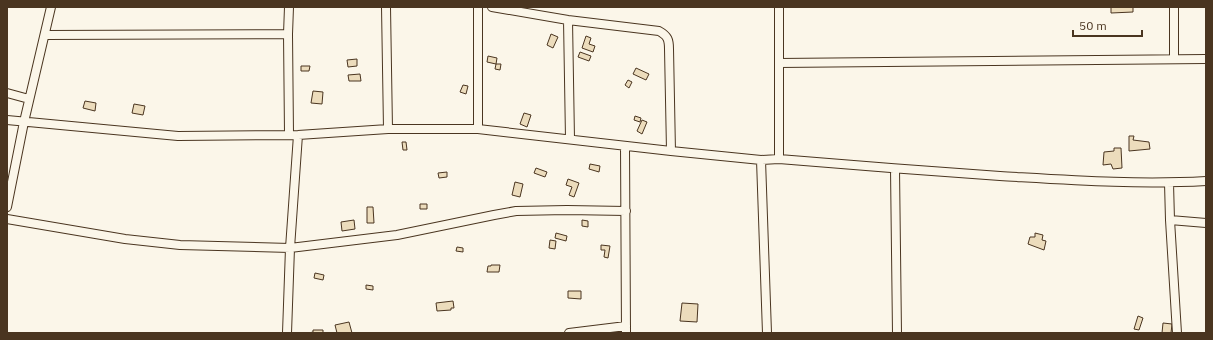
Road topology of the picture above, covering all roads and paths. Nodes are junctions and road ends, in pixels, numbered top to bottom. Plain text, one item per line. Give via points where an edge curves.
1 (51, 7) edge
2 (289, 7) edge
3 (386, 7) edge
4 (478, 7) edge
5 (492, 7) edge
6 (779, 7) edge
7 (1174, 7) edge
8 (568, 20) junction
9 (288, 34) junction
10 (45, 35) junction
11 (1174, 59) junction
12 (1206, 59) edge
13 (779, 63) junction
14 (7, 93) edge
15 (29, 99) junction
16 (7, 120) edge
17 (24, 122) junction
18 (388, 129) junction
19 (478, 129) junction
20 (289, 134) junction
21 (298, 135) junction
22 (570, 139) junction
23 (625, 146) junction
24 (671, 151) junction
25 (779, 159) junction
26 (761, 160) junction
27 (896, 168) junction
28 (1206, 181) edge
29 (1169, 183) junction
30 (7, 207) edge
31 (626, 211) junction
32 (7, 219) edge
33 (1170, 220) junction
34 (1206, 223) edge
35 (290, 248) junction
36 (626, 330) edge
37 (287, 333) edge
38 (569, 333) edge
39 (767, 333) edge
40 (897, 333) edge
41 (1177, 333) edge

1 - 10 street
2 - 9 street
3 - 18 street
4 - 19 street
5 - 8 street
6 - 13 street
7 - 11 street
8 - 22 street
8 - 24 street via 659,31 665,34 668,38
9 - 10 street
9 - 20 street
10 - 15 street
11 - 12 street
11 - 13 street
13 - 25 street
14 - 15 street
15 - 17 street
16 - 17 street
17 - 20 street via 178,136
17 - 30 street
18 - 19 street
18 - 21 street
19 - 22 street
20 - 21 street
21 - 35 street
22 - 23 street
23 - 24 street
23 - 31 street
24 - 26 street
25 - 26 street
25 - 27 street
26 - 39 street
27 - 29 street via 1089,182
27 - 40 street
28 - 29 street
29 - 33 street
31 - 35 street via 516,211 397,235
31 - 36 street
32 - 35 street via 125,239
33 - 34 street
33 - 41 street
35 - 37 street
36 - 38 street

